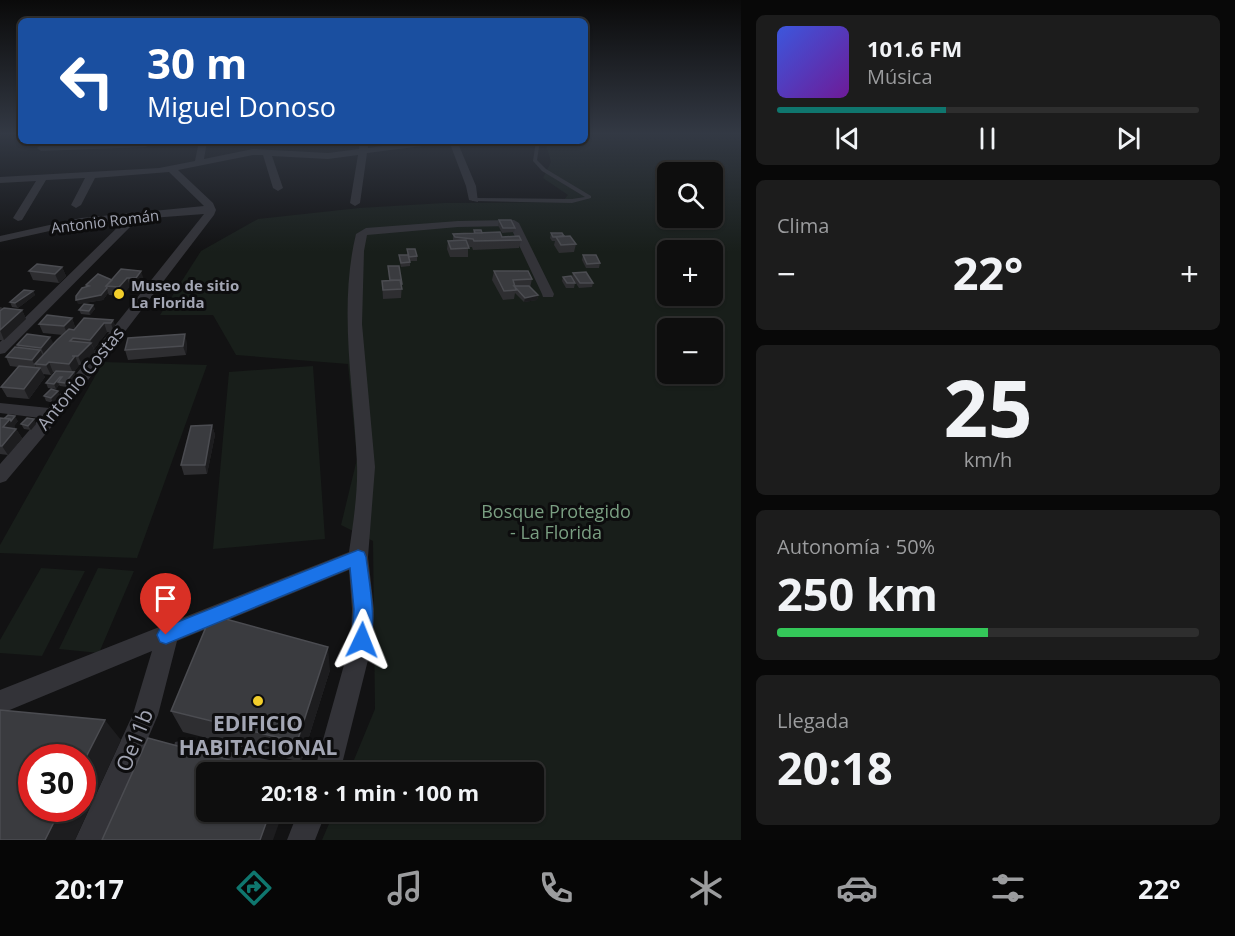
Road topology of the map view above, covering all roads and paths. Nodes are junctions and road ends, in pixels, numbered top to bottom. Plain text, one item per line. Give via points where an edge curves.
1 (127, 173) edge
2 (175, 173) edge
3 (273, 173) edge
4 (360, 173) edge
5 (466, 173) edge
6 (549, 173) edge
7 (91, 175) junction
8 (102, 175) joint
9 (43, 178) junction
10 (0, 180) edge
11 (278, 188) dead end
12 (474, 200) joint
13 (355, 203) dead end
14 (76, 205) dead end
15 (211, 210) junction
16 (136, 215) junction
17 (18, 218) dead end
18 (24, 232) junction
19 (0, 239) edge
20 (0, 252) edge
21 (549, 294) dead end
22 (0, 350) edge
23 (0, 408) edge
24 (52, 414) junction
25 (0, 476) edge
26 (358, 557) junction
27 (166, 635) junction
28 (0, 702) edge
29 (170, 745) edge
30 (247, 762) edge
31 (330, 762) edge
32 (308, 822) edge
33 (89, 840) edge
34 (301, 840) edge

1 - 8 street
2 - 15 street
3 - 11 street
4 - 13 street
5 - 12 street
6 - 12 lane via 589,197 572,201
7 - 8 street
7 - 9 street
7 - 14 street
9 - 10 street
9 - 17 street
15 - 16 street, Antonio Román
15 - 24 street, Antonio Costas
16 - 18 street, Antonio Román
16 - 22 street via 28,314
18 - 19 street, Antonio Román
18 - 20 street
21 - 26 street via 514,223 362,234 355,324 366,467
23 - 24 street
24 - 25 street, Antonio Costas
26 - 27 street
26 - 31 street via 362,640
27 - 28 street
27 - 33 street, Oe11b via 163,664 142,739
29 - 30 lane
32 - 34 street

